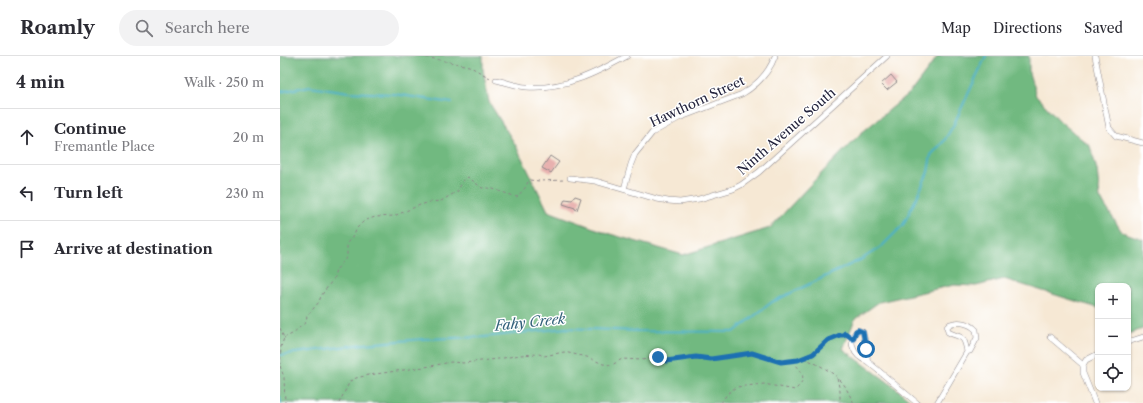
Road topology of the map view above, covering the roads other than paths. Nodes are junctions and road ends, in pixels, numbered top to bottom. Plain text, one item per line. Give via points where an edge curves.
1 (627, 56) edge
2 (775, 56) edge
3 (887, 56) edge
4 (1095, 56) edge
5 (496, 80) road end
6 (1143, 143) edge
7 (570, 178) road end
8 (624, 189) junction
9 (1050, 337) dead end
10 (1143, 337) edge
11 (1131, 341) edge
12 (967, 352) junction
13 (1096, 355) edge
14 (867, 361) junction
15 (1083, 365) junction
16 (917, 403) edge
17 (937, 403) edge
18 (1095, 403) edge

1 - 5 street via 560,85 526,87
2 - 8 street, Hawthorn Street via 765,75 750,89 652,133 635,154
3 - 8 street, Ninth Avenue South via 741,185 699,199 680,202 662,200
4 - 6 street via 1109,128 1116,136
7 - 8 street, Ninth Avenue South
9 - 15 street
10 - 11 street
12 - 12 street via 977,338 976,330 964,323 950,324 947,327 948,332 961,337
12 - 17 street
13 - 15 street via 1086,360
14 - 14 street via 853,350 853,339 858,330 863,332
14 - 16 street
15 - 18 street via 1083,373

